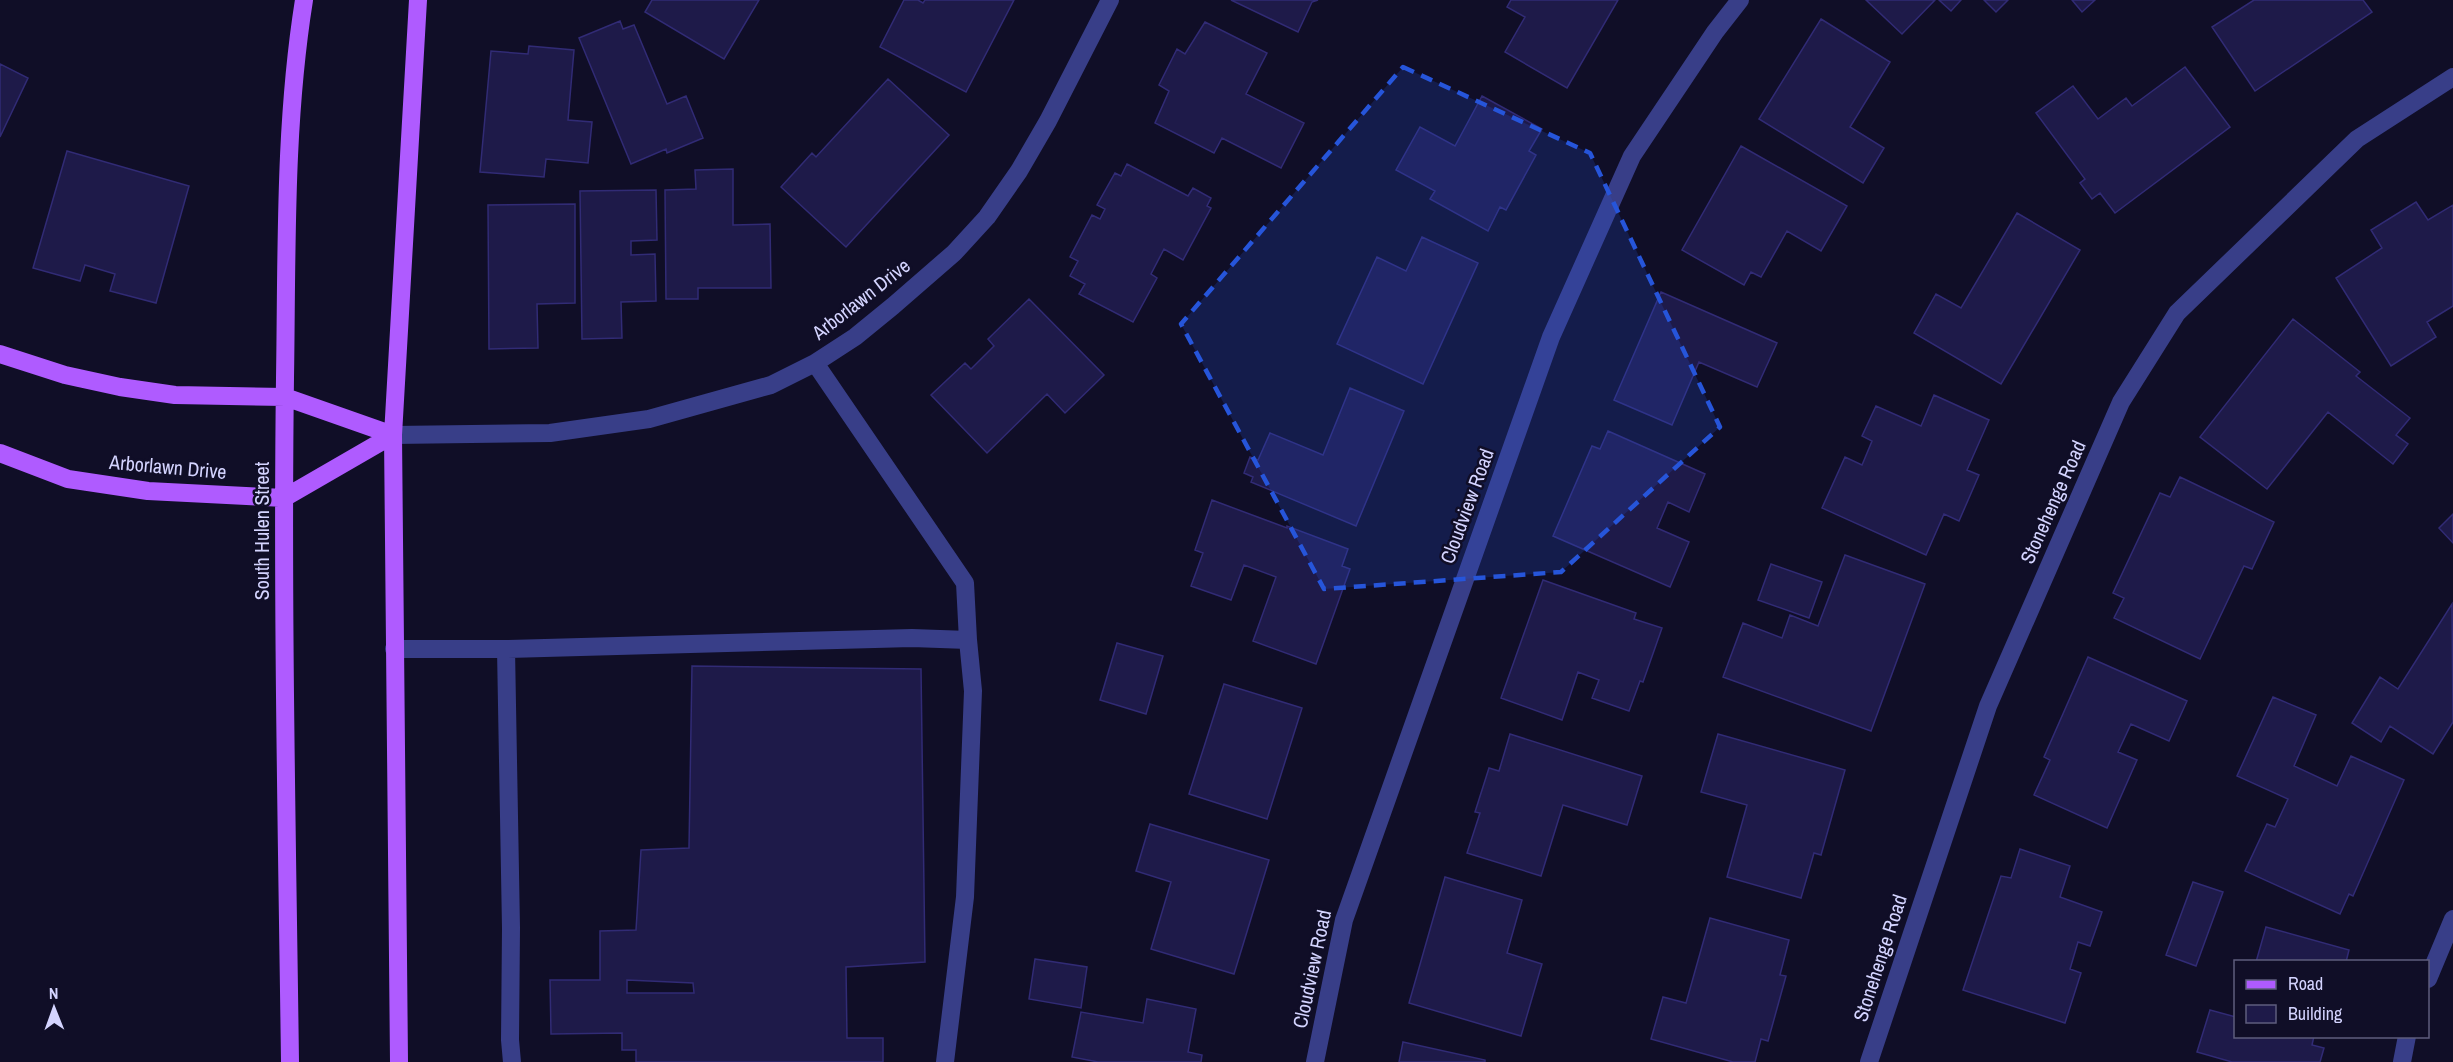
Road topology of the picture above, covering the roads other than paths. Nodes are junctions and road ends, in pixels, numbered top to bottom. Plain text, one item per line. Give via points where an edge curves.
1 (304, 0) edge
2 (418, 0) edge
3 (1110, 0) edge
4 (1740, 0) edge
5 (2453, 77) edge
6 (0, 354) edge
7 (815, 363) junction
8 (285, 397) junction
9 (393, 435) junction
10 (0, 453) edge
11 (284, 498) junction
12 (968, 640) junction
13 (394, 649) junction
14 (506, 649) junction
15 (2453, 919) edge
16 (2429, 974) edge
17 (2407, 1038) edge
18 (290, 1062) edge
19 (399, 1062) edge
20 (512, 1062) edge
21 (945, 1062) edge
22 (1315, 1062) edge
23 (1869, 1062) edge
24 (2402, 1062) edge

1 - 8 main road, South Hulen Street via 288,140
2 - 9 main road
3 - 7 street, Arborlawn Drive via 1048,121 987,217 954,253 894,306
4 - 22 street, Cloudview Road via 1714,32 1632,156 1551,337 1344,920
5 - 23 street, Stonehenge Road via 2357,140 2177,313 2121,402 1988,705
6 - 8 main road, Arborlawn Drive via 65,375 120,387 175,395
7 - 9 street, Arborlawn Drive via 771,384 702,406 626,423 550,433
7 - 12 street via 965,583
8 - 9 main road, Arborlawn Drive
8 - 11 main road, South Hulen Street
9 - 11 main road, Arborlawn Drive
9 - 13 main road
10 - 11 main road, Arborlawn Drive via 68,479 148,491
11 - 18 main road, South Hulen Street
12 - 14 street via 912,638
12 - 21 street via 973,691 965,897
13 - 14 street
13 - 19 main road
14 - 20 street
15 - 16 street
17 - 24 street

